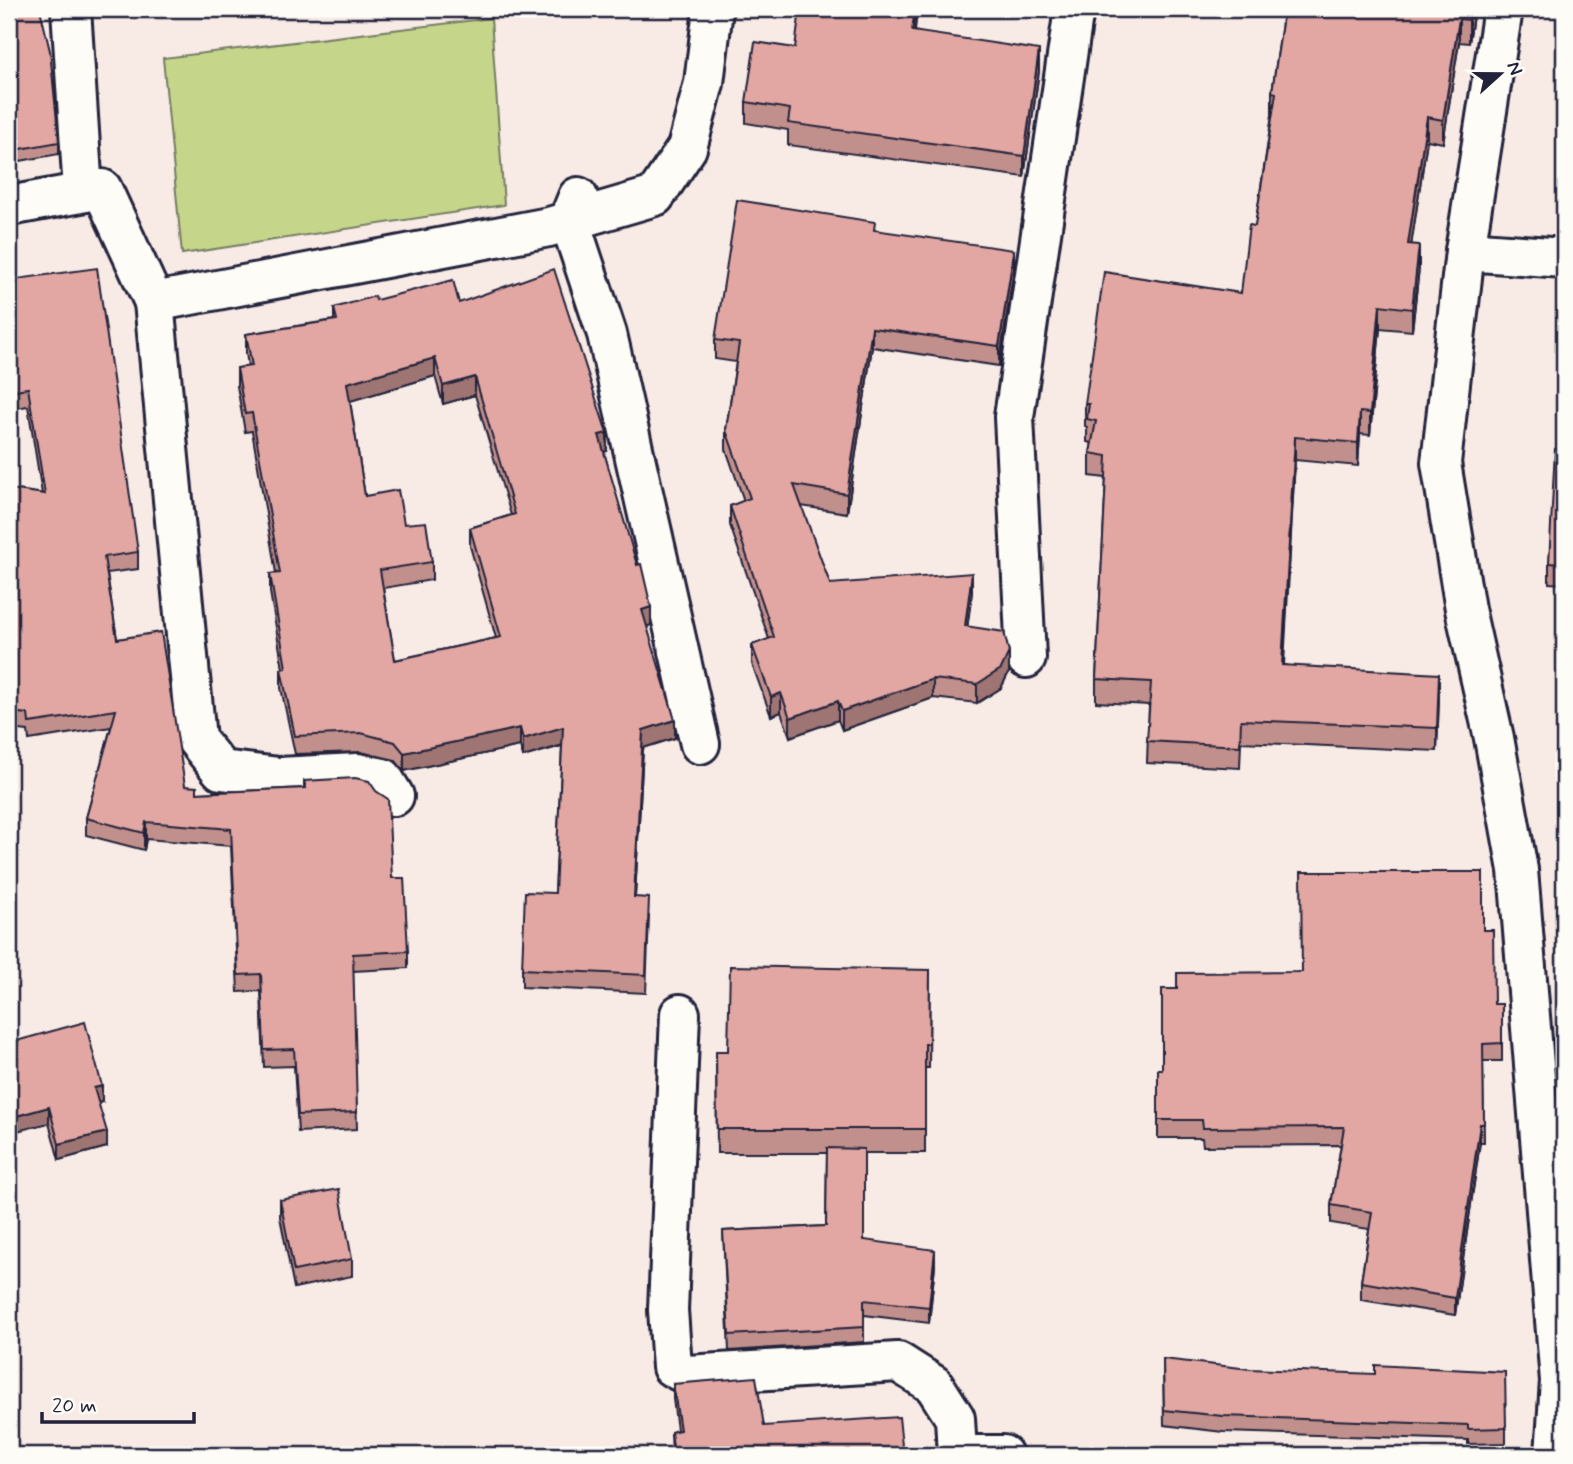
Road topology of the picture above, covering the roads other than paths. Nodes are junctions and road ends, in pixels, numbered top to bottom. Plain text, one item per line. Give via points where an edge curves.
1 (71, 9) edge
2 (713, 9) edge
3 (1074, 9) edge
4 (1503, 9) edge
5 (83, 192) junction
6 (9, 206) edge
7 (574, 207) junction
8 (1465, 251) junction
9 (1564, 258) edge
10 (154, 302) junction
11 (1026, 658) dead end
12 (700, 744) dead end
13 (394, 796) dead end
14 (680, 1014) dead end
15 (1562, 1381) edge
16 (957, 1455) edge
17 (1003, 1455) edge
18 (1555, 1455) edge

1 - 5 street
2 - 7 street via 704,83 687,148 655,196
3 - 11 street via 1014,417
4 - 8 street
5 - 6 street
5 - 10 street via 102,189
7 - 10 street via 549,227
7 - 12 street
8 - 9 street
8 - 15 street via 1441,463 1465,609 1518,870
10 - 13 street via 196,739 221,770 279,777 357,773 383,778
14 - 16 street via 668,1310 672,1367 687,1375 898,1363 934,1385 955,1418
15 - 18 street
16 - 17 street

